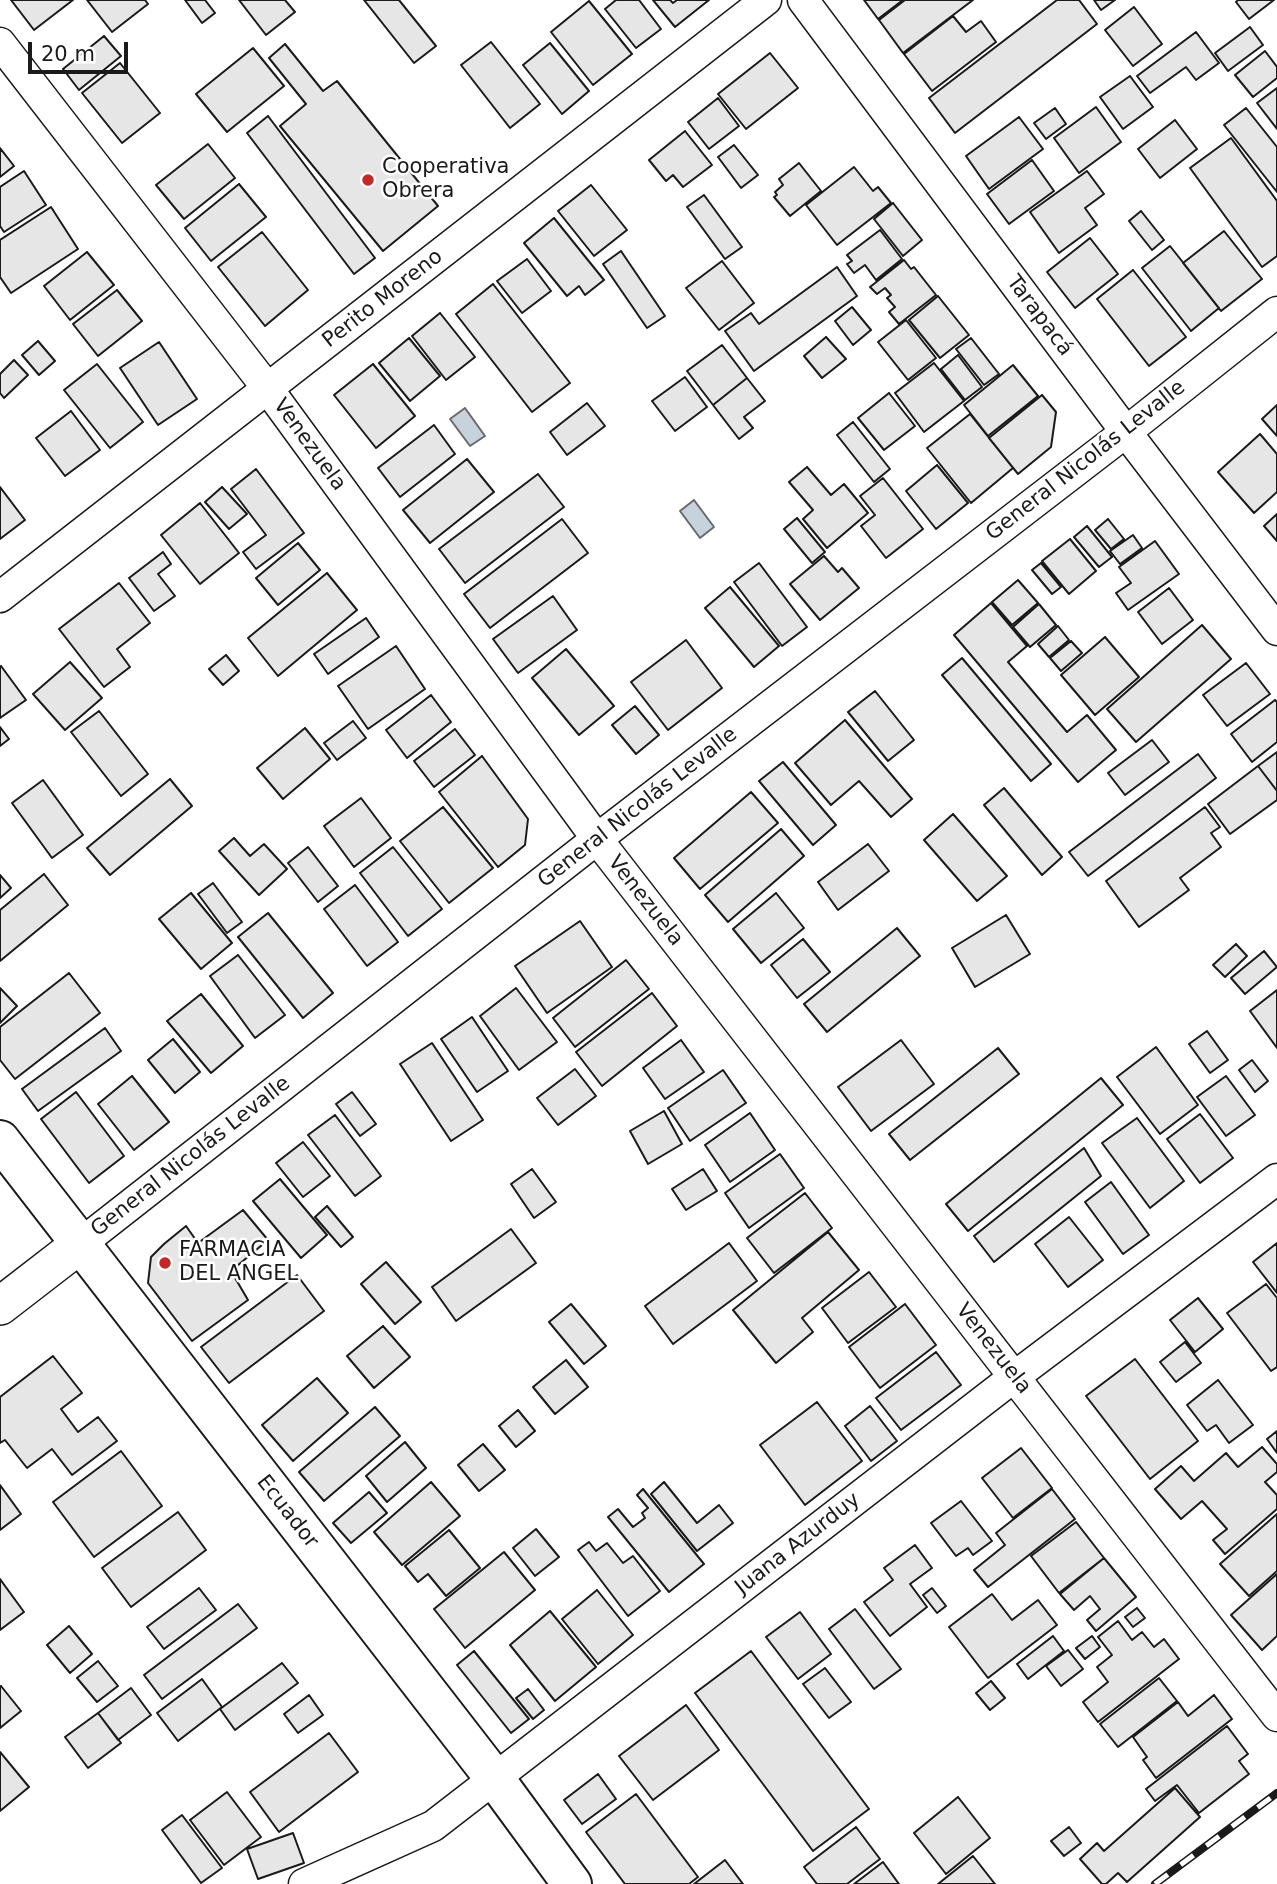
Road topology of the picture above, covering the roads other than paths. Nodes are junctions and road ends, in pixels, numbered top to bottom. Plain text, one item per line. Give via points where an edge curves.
1 (766, 0) edge
2 (803, 0) edge
3 (0, 43) edge
4 (1277, 312) edge
5 (268, 389) junction
6 (1126, 432) junction
7 (0, 597) edge
8 (1277, 630) edge
9 (597, 839) junction
10 (0, 1140) edge
11 (1277, 1179) edge
12 (79, 1245) junction
13 (0, 1306) edge
14 (1014, 1377) junction
15 (1277, 1716) edge
16 (495, 1779) junction
17 (304, 1884) edge
18 (572, 1884) edge

1 - 5 street, Perito Moreno
2 - 6 street, Tarapacá
3 - 5 street, Venezuela
4 - 6 street, General Nicolás Levalle
5 - 7 street, Perito Moreno
5 - 9 street, Venezuela
6 - 8 street, Tarapacá
6 - 9 street, General Nicolás Levalle
9 - 12 street, General Nicolás Levalle
9 - 14 street, Venezuela
10 - 12 main road, Ecuador
11 - 14 street, Juana Azurduy
12 - 13 street, General Nicolás Levalle
12 - 16 main road, Ecuador
14 - 15 street, Venezuela
14 - 16 street, Juana Azurduy
16 - 17 street, Juana Azurduy via 433,1826
16 - 18 main road, Ecuador

